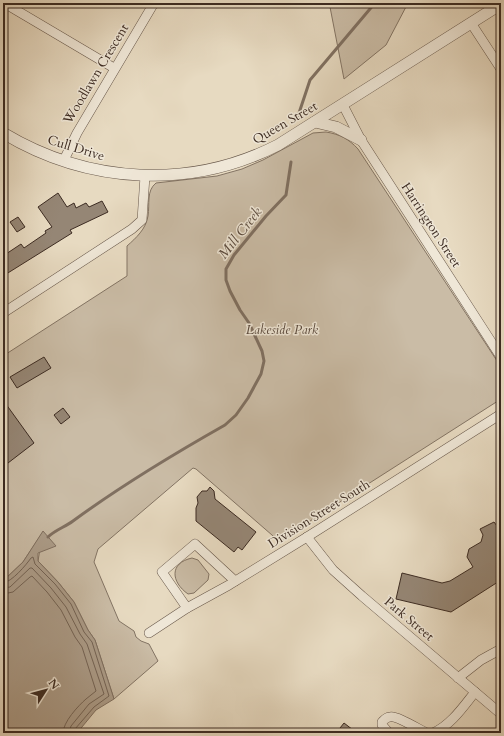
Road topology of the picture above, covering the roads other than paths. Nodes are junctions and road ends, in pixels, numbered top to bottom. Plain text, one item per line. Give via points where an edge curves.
1 (4, 3) edge
2 (154, 3) edge
3 (501, 4) edge
4 (471, 23) junction
5 (114, 68) junction
6 (501, 69) edge
7 (343, 105) junction
8 (315, 122) junction
9 (4, 136) edge
10 (361, 140) junction
11 (64, 160) junction
12 (144, 176) junction
13 (3, 313) edge
14 (501, 358) edge
15 (501, 414) edge
16 (307, 537) junction
17 (235, 581) junction
18 (187, 608) junction
19 (149, 632) dead end
20 (501, 649) edge
21 (458, 678) junction
22 (475, 692) junction
23 (501, 714) edge
24 (389, 733) edge
25 (427, 733) edge
26 (433, 733) edge

1 - 5 street
2 - 5 street, Woodlawn Crescent
3 - 4 street, Queen Street
4 - 6 street
4 - 7 street, Queen Street
5 - 11 street, Woodlawn Crescent
7 - 8 street, Queen Street
7 - 10 street, Harrington Street
8 - 10 street via 336,128
8 - 12 street, Queen Street via 278,145 246,160 216,169
9 - 11 street, Cull Drive
10 - 14 street, Harrington Street
11 - 12 street, Cull Drive via 108,173
12 - 13 street via 142,220
15 - 16 street, Division Street South
16 - 17 street, Division Street South
16 - 21 street, Park Street via 333,570
17 - 18 street, Division Street South
17 - 18 street via 195,544 162,572
18 - 19 street, Division Street South
20 - 21 street via 481,660
21 - 22 street, Park Street
22 - 23 street, Park Street
22 - 26 street via 457,714
24 - 25 street via 382,726 382,722 386,718 394,717

